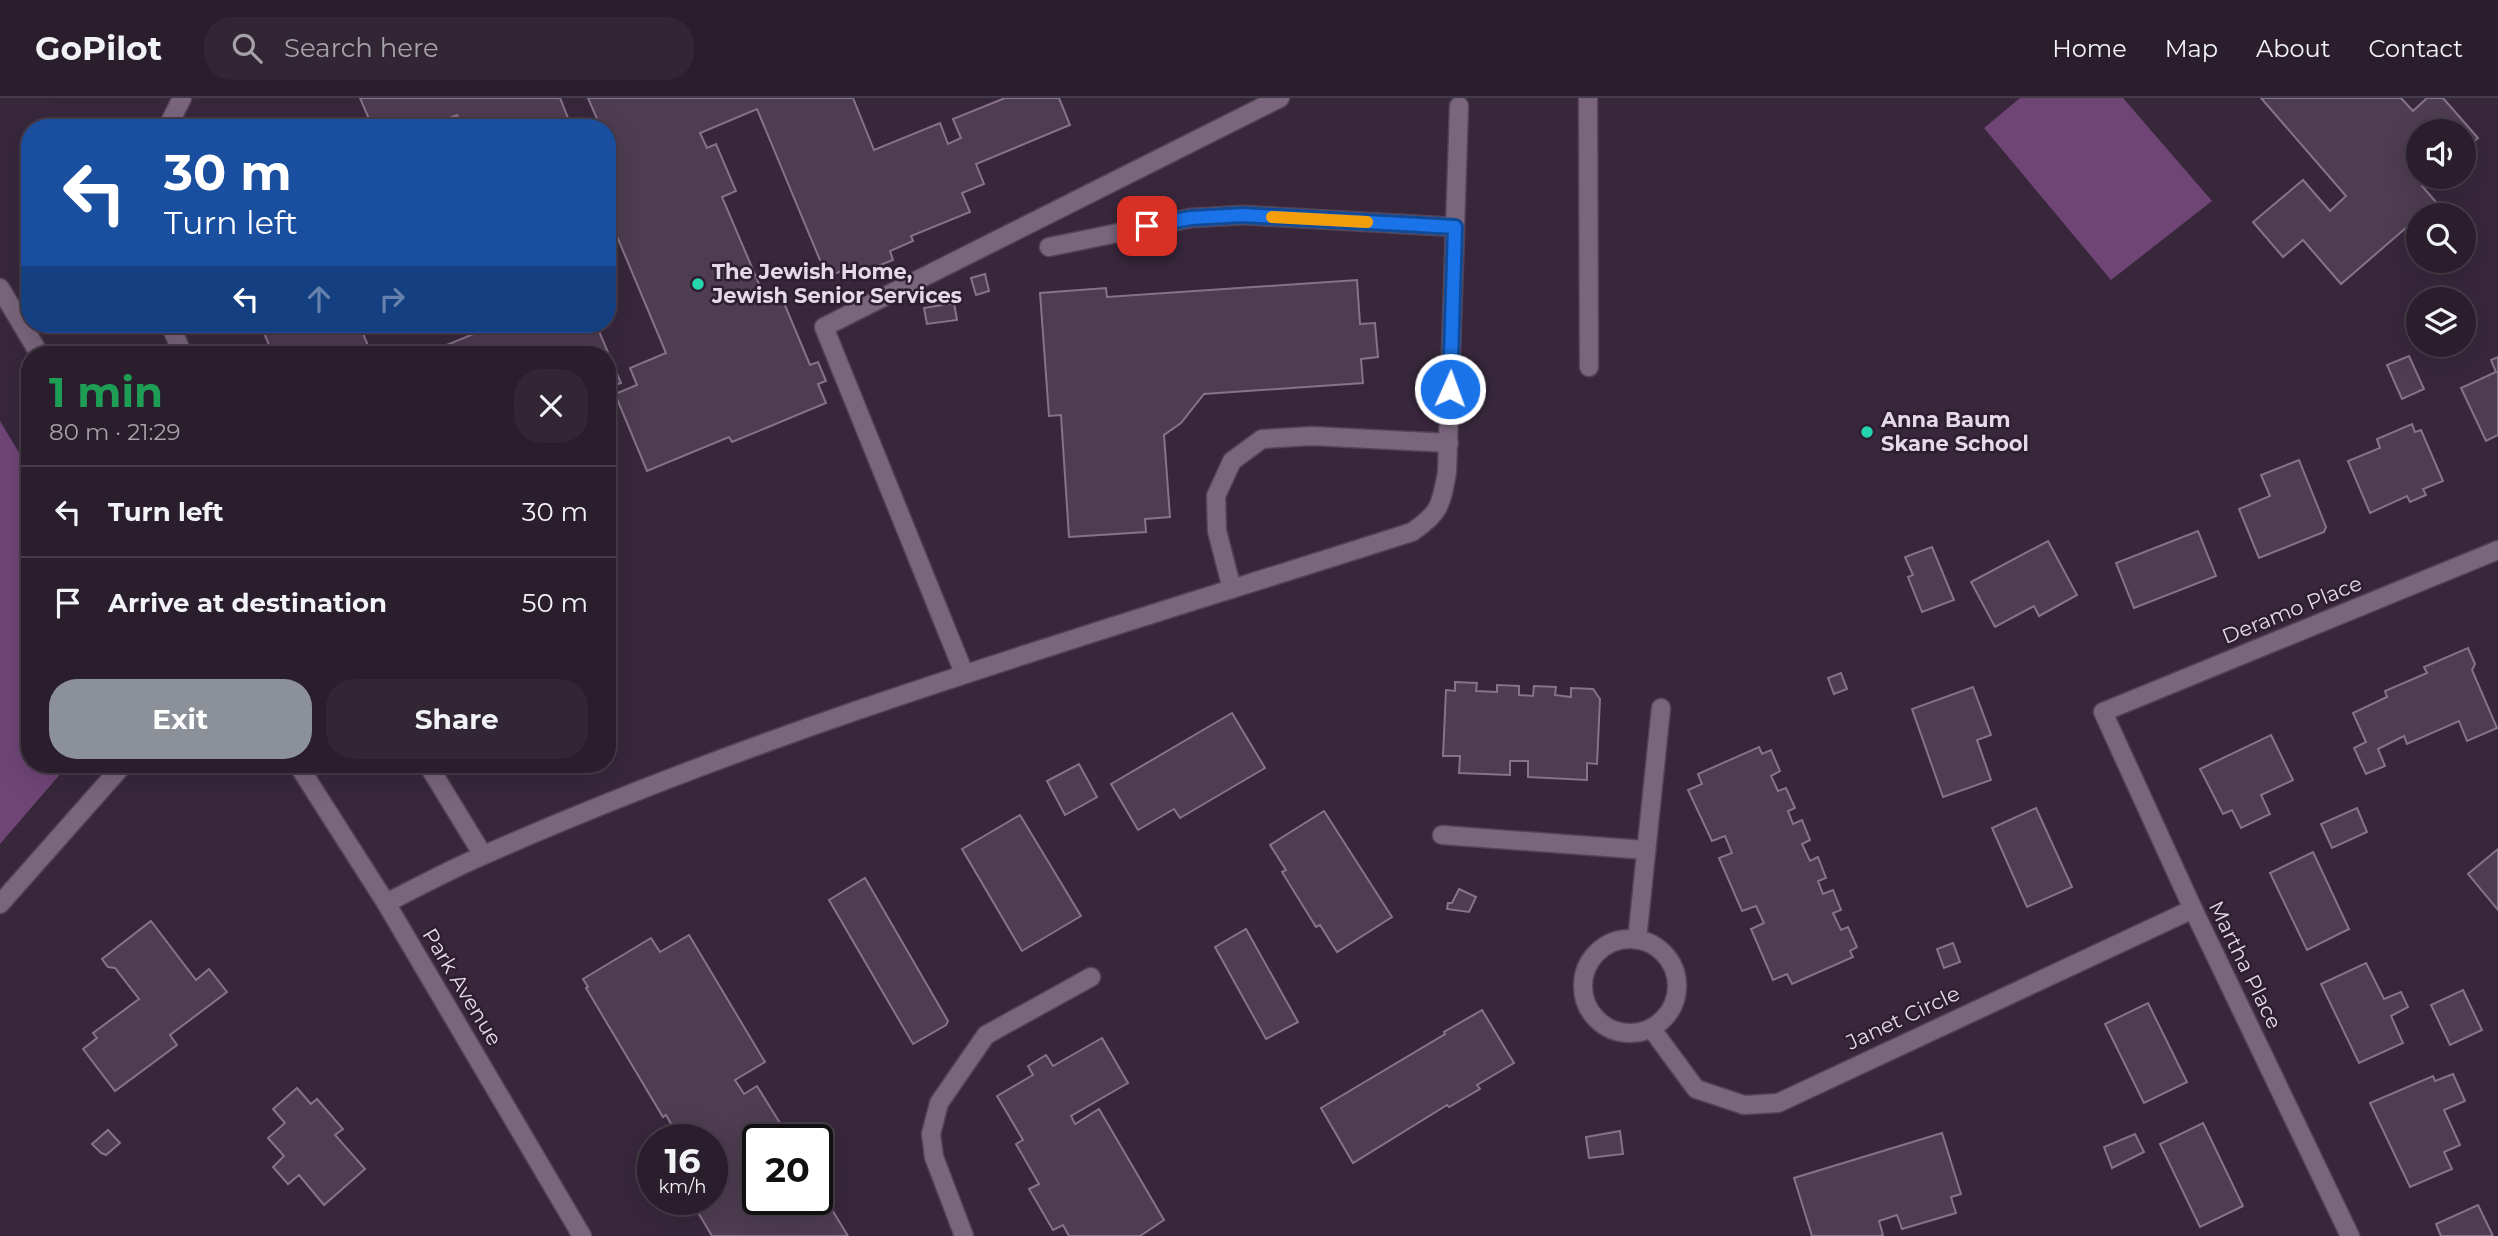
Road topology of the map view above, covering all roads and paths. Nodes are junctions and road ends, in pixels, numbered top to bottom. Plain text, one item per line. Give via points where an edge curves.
1 (182, 98) edge
2 (1280, 98) edge
3 (1588, 98) edge
4 (1459, 106) dead end
5 (172, 119) edge
6 (1455, 227) junction
7 (1049, 247) dead end
8 (0, 288) edge
9 (21, 323) edge
10 (1589, 367) dead end
11 (1449, 443) junction
12 (2498, 550) edge
13 (1232, 589) junction
14 (964, 673) junction
15 (1661, 709) dead end
16 (2103, 712) joint
17 (116, 773) edge
18 (303, 773) edge
19 (433, 773) edge
20 (1442, 835) dead end
21 (1646, 850) junction
22 (483, 855) junction
23 (386, 903) junction
24 (0, 904) edge
25 (2193, 909) junction
26 (1637, 940) junction
27 (1091, 977) dead end
28 (1651, 1028) junction
29 (582, 1236) edge
30 (964, 1236) edge
31 (2350, 1236) edge

1 - 5 street
2 - 14 street via 824,327
3 - 10 street
4 - 6 street
6 - 7 street via 1243,215 1191,218
6 - 11 street
8 - 9 street
11 - 13 street via 1442,498 1433,518 1412,532
11 - 13 street via 1312,436 1262,439 1232,461 1216,496 1217,531
12 - 16 street, Deramo Place
13 - 14 street
14 - 22 street via 702,765
15 - 21 street
16 - 25 street, Martha Place
17 - 24 street
18 - 23 street, Park Avenue
19 - 22 street
20 - 21 street
21 - 26 street
22 - 23 street
23 - 29 street, Park Avenue
25 - 28 street, Janet Circle via 1778,1102 1744,1105 1696,1089
25 - 31 street, Martha Place
26 - 28 street via 1663,953 1676,979 1672,1008
26 - 28 street via 1611,942 1600,949 1584,973 1582,988 1593,1017 1605,1027 1620,1033
27 - 30 street via 986,1035 939,1103 931,1134 934,1157

